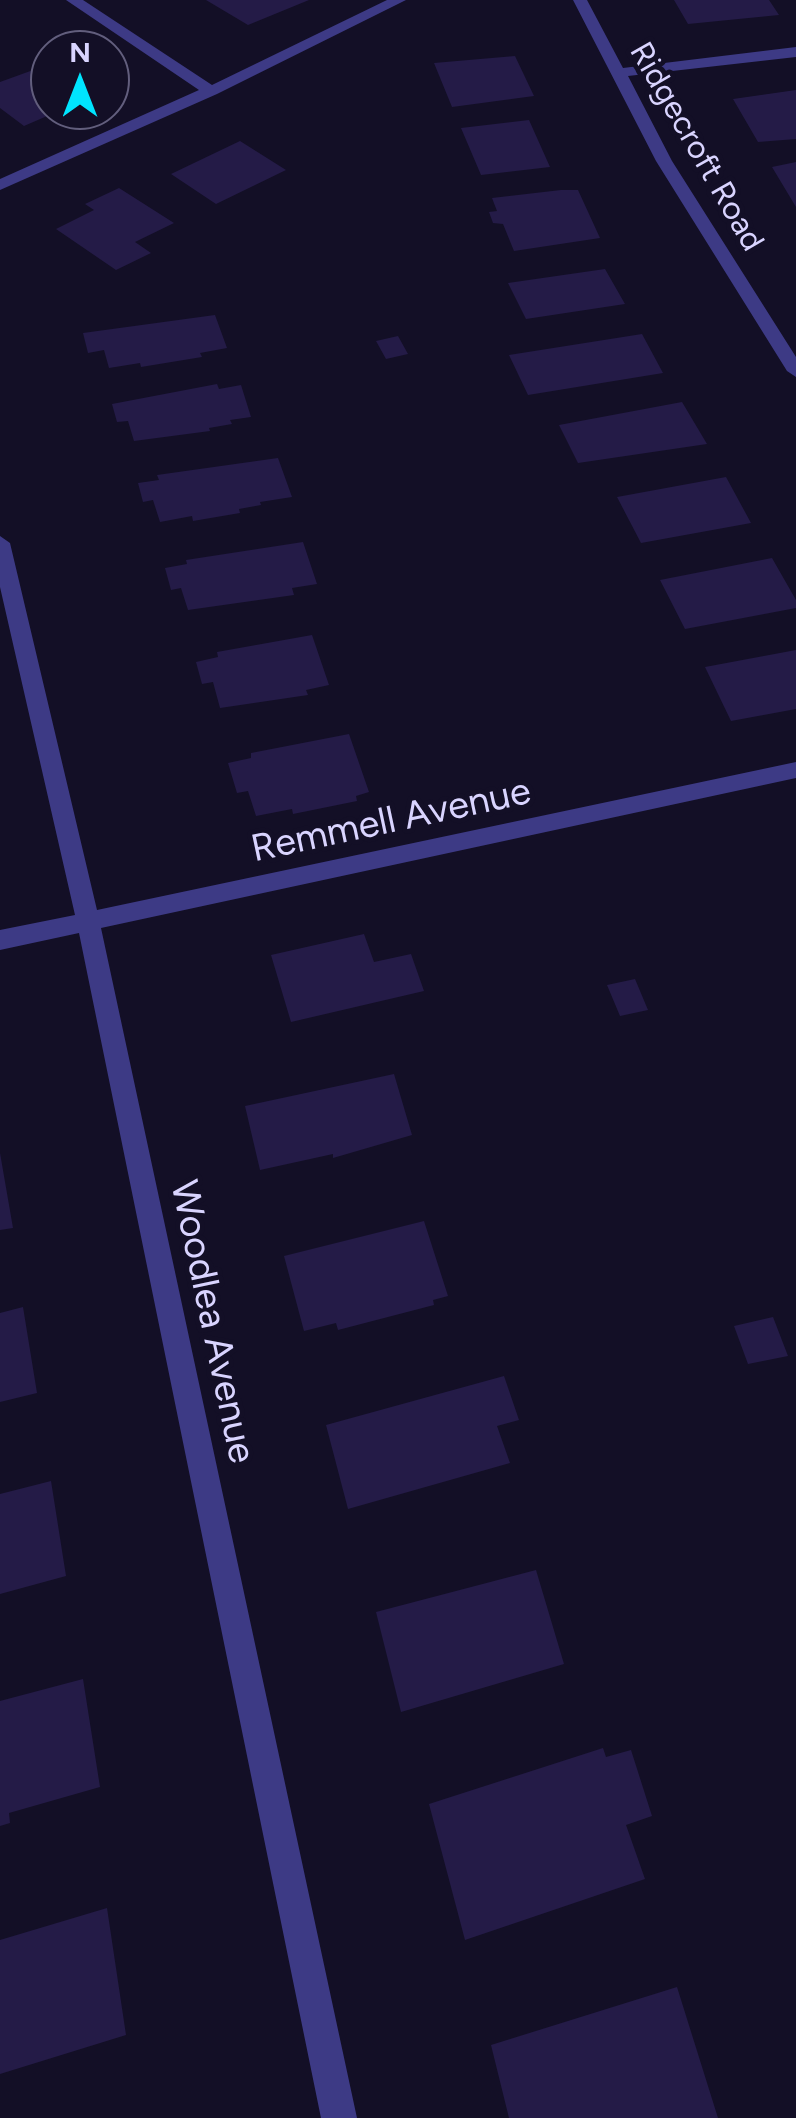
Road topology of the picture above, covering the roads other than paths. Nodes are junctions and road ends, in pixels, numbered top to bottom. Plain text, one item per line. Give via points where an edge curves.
1 (73, 0) edge
2 (398, 0) edge
3 (580, 0) edge
4 (796, 52) edge
5 (616, 73) junction
6 (211, 91) junction
7 (0, 185) edge
8 (796, 371) edge
9 (0, 543) edge
10 (796, 770) edge
11 (88, 921) junction
12 (0, 940) edge
13 (340, 2118) edge

1 - 6 street
2 - 6 street
3 - 5 street, Ridgecroft Road
4 - 5 street
5 - 8 street, Ridgecroft Road
6 - 7 street
9 - 11 street, Woodlea Avenue
10 - 11 street, Remmell Avenue
11 - 12 street, Remmell Avenue
11 - 13 street, Woodlea Avenue

